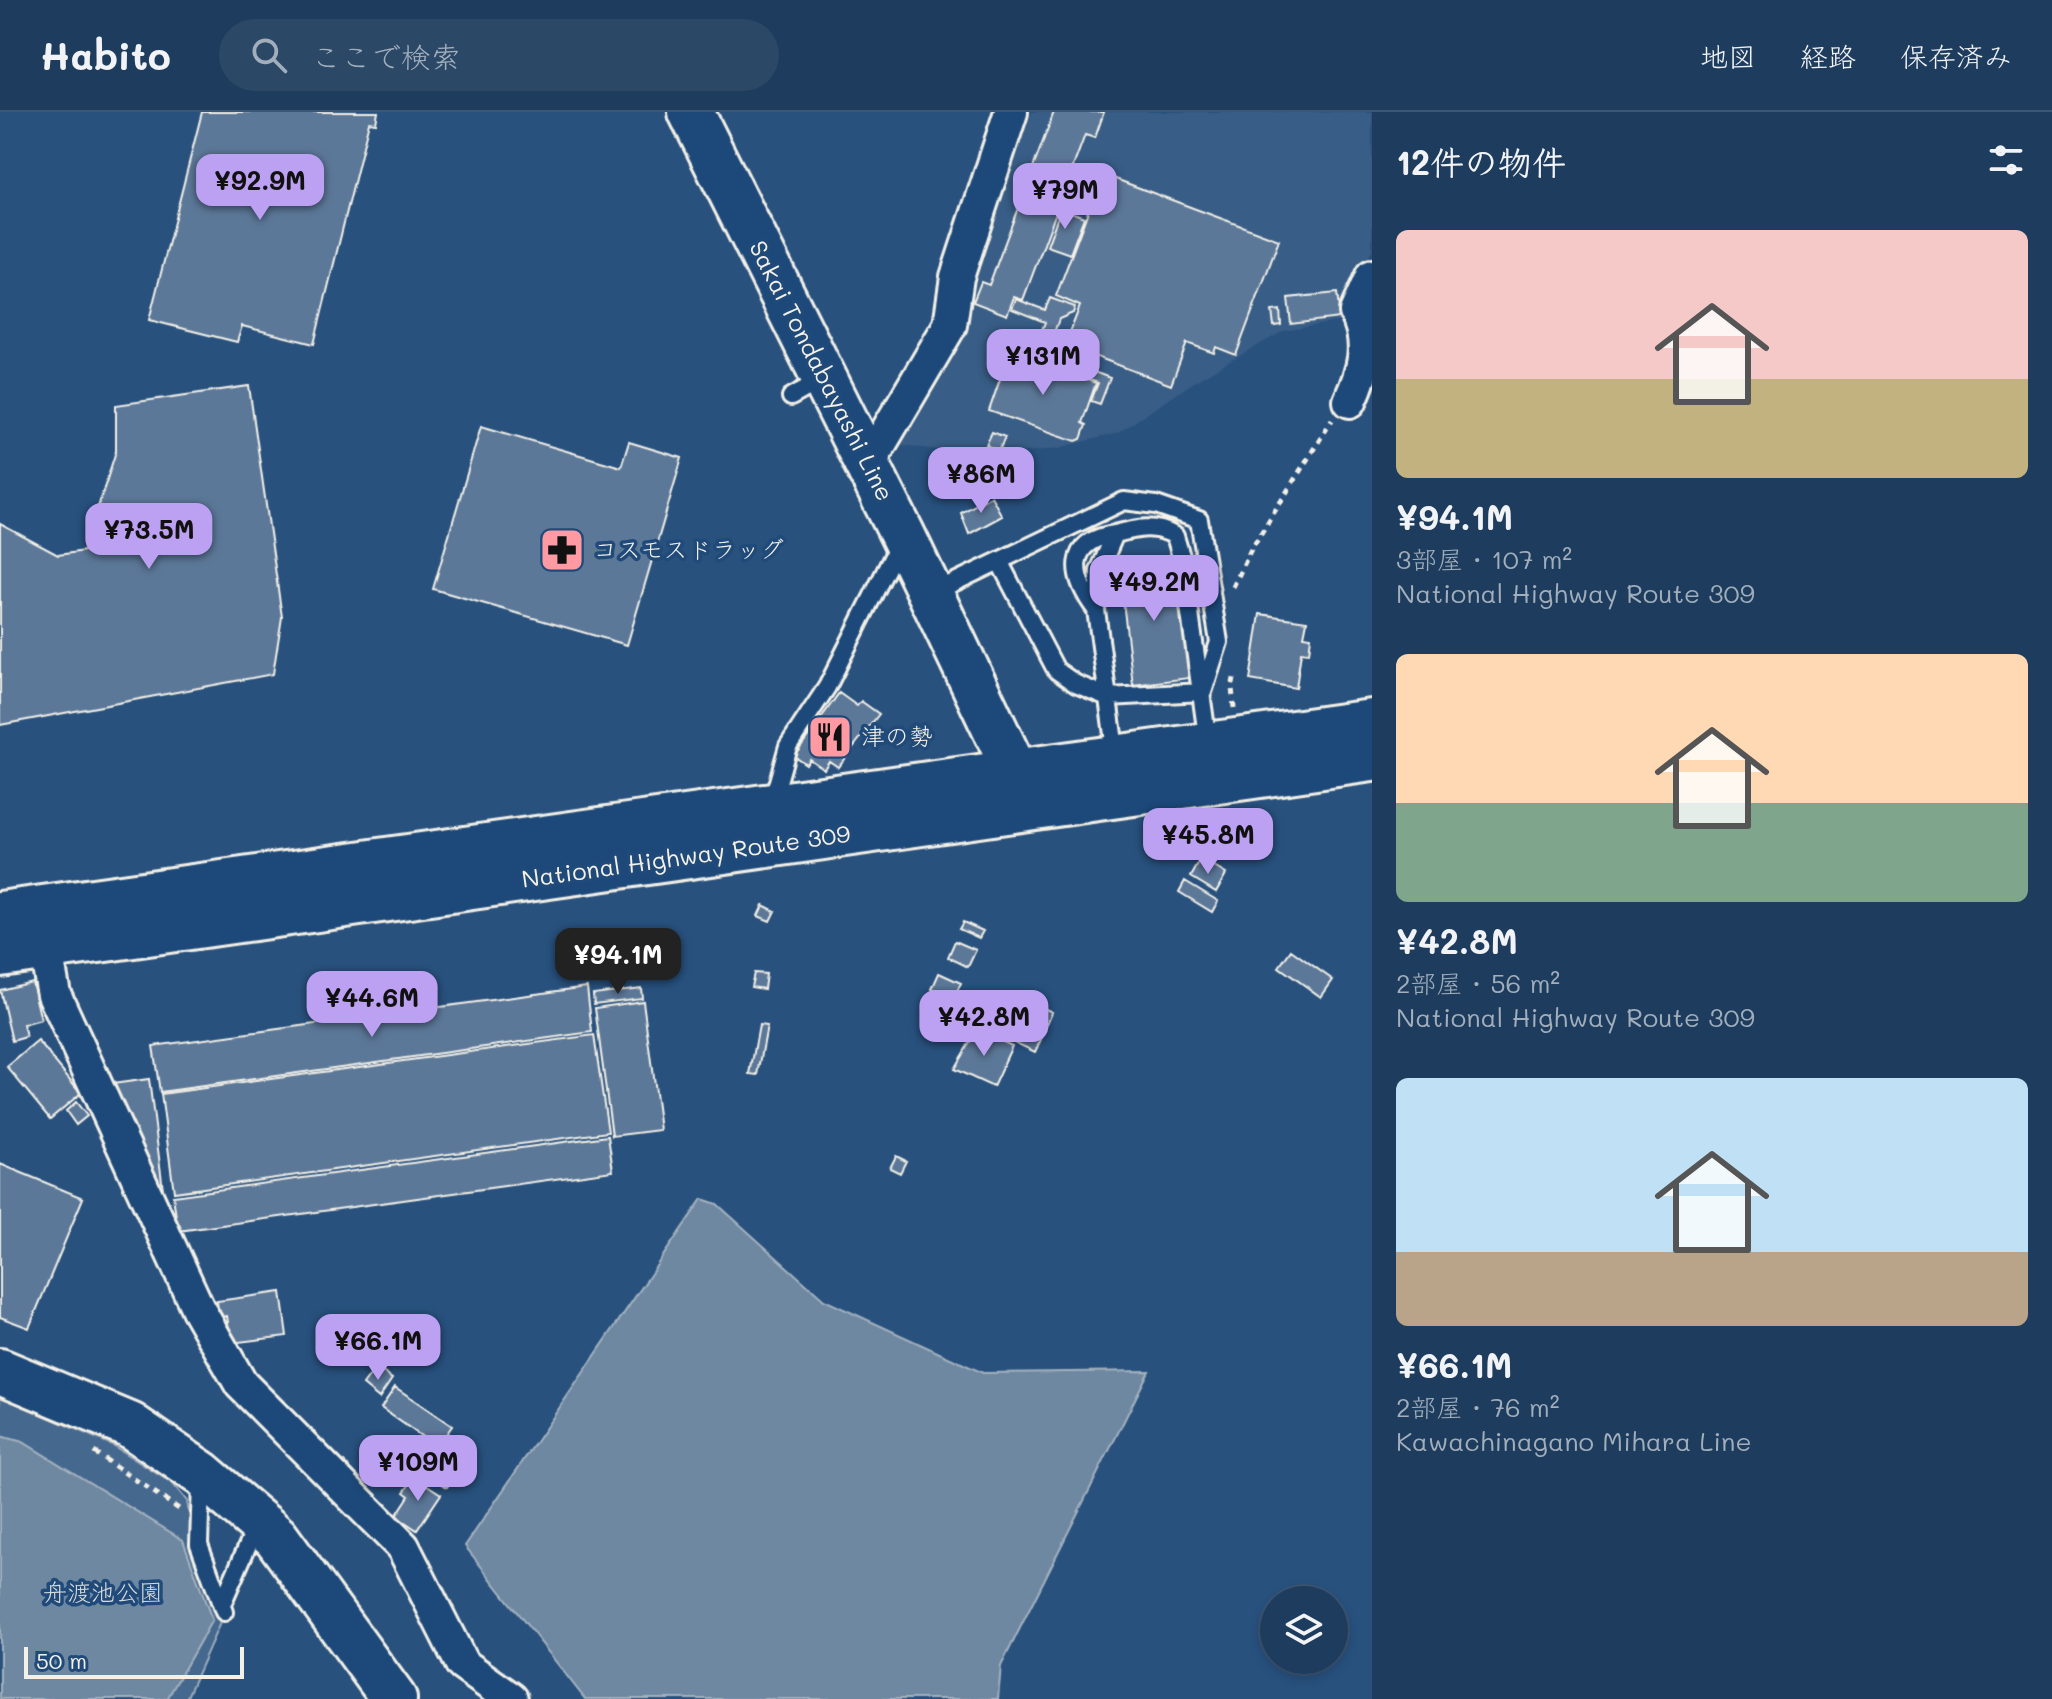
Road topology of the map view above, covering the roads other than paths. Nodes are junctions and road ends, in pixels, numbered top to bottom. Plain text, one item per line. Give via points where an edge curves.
1 (691, 112) edge
2 (1011, 112) edge
3 (1372, 276) edge
4 (1350, 401) road end
5 (868, 464) junction
6 (1115, 534) junction
7 (903, 536) junction
8 (999, 561) junction
9 (931, 594) junction
10 (1096, 610) junction
11 (1203, 692) junction
12 (1108, 697) junction
13 (1372, 722) edge
14 (1223, 742) junction
15 (1116, 757) junction
16 (1372, 759) edge
17 (1019, 789) junction
18 (772, 805) junction
19 (0, 914) edge
20 (45, 946) junction
21 (0, 954) edge
22 (0, 1371) edge
23 (202, 1474) junction
24 (258, 1522) junction
25 (394, 1699) edge
26 (511, 1699) edge

1 - 5 main road, Sakai Tondabayashi Line via 808,388
2 - 5 street via 957,277 950,325
3 - 4 street via 1356,312 1364,328 1367,360
5 - 7 main road, Sakai Tondabayashi Line
6 - 10 lane via 1099,571
6 - 10 lane via 1081,548 1075,568 1083,593
6 - 11 lane via 1159,527 1175,536
7 - 9 main road, Sakai Tondabayashi Line
7 - 18 lane via 827,687 788,746
8 - 9 lane
8 - 11 lane via 1124,501 1199,520 1219,642
8 - 12 lane via 1056,670
9 - 17 main road, Sakai Tondabayashi Line
10 - 12 lane
11 - 12 lane
11 - 14 lane
12 - 15 lane
13 - 14 main road, National Highway Route 309
14 - 15 main road, National Highway Route 309
15 - 17 main road, National Highway Route 309
16 - 17 main road, National Highway Route 309
17 - 18 main road, National Highway Route 309
17 - 20 main road, National Highway Route 309
18 - 19 main road, National Highway Route 309
20 - 21 main road, National Highway Route 309
20 - 26 street via 54,994 198,1309 241,1384 403,1547 462,1664
22 - 23 main road via 130,1425
23 - 24 main road
23 - 24 lane via 199,1544 223,1608
24 - 25 main road via 330,1606

